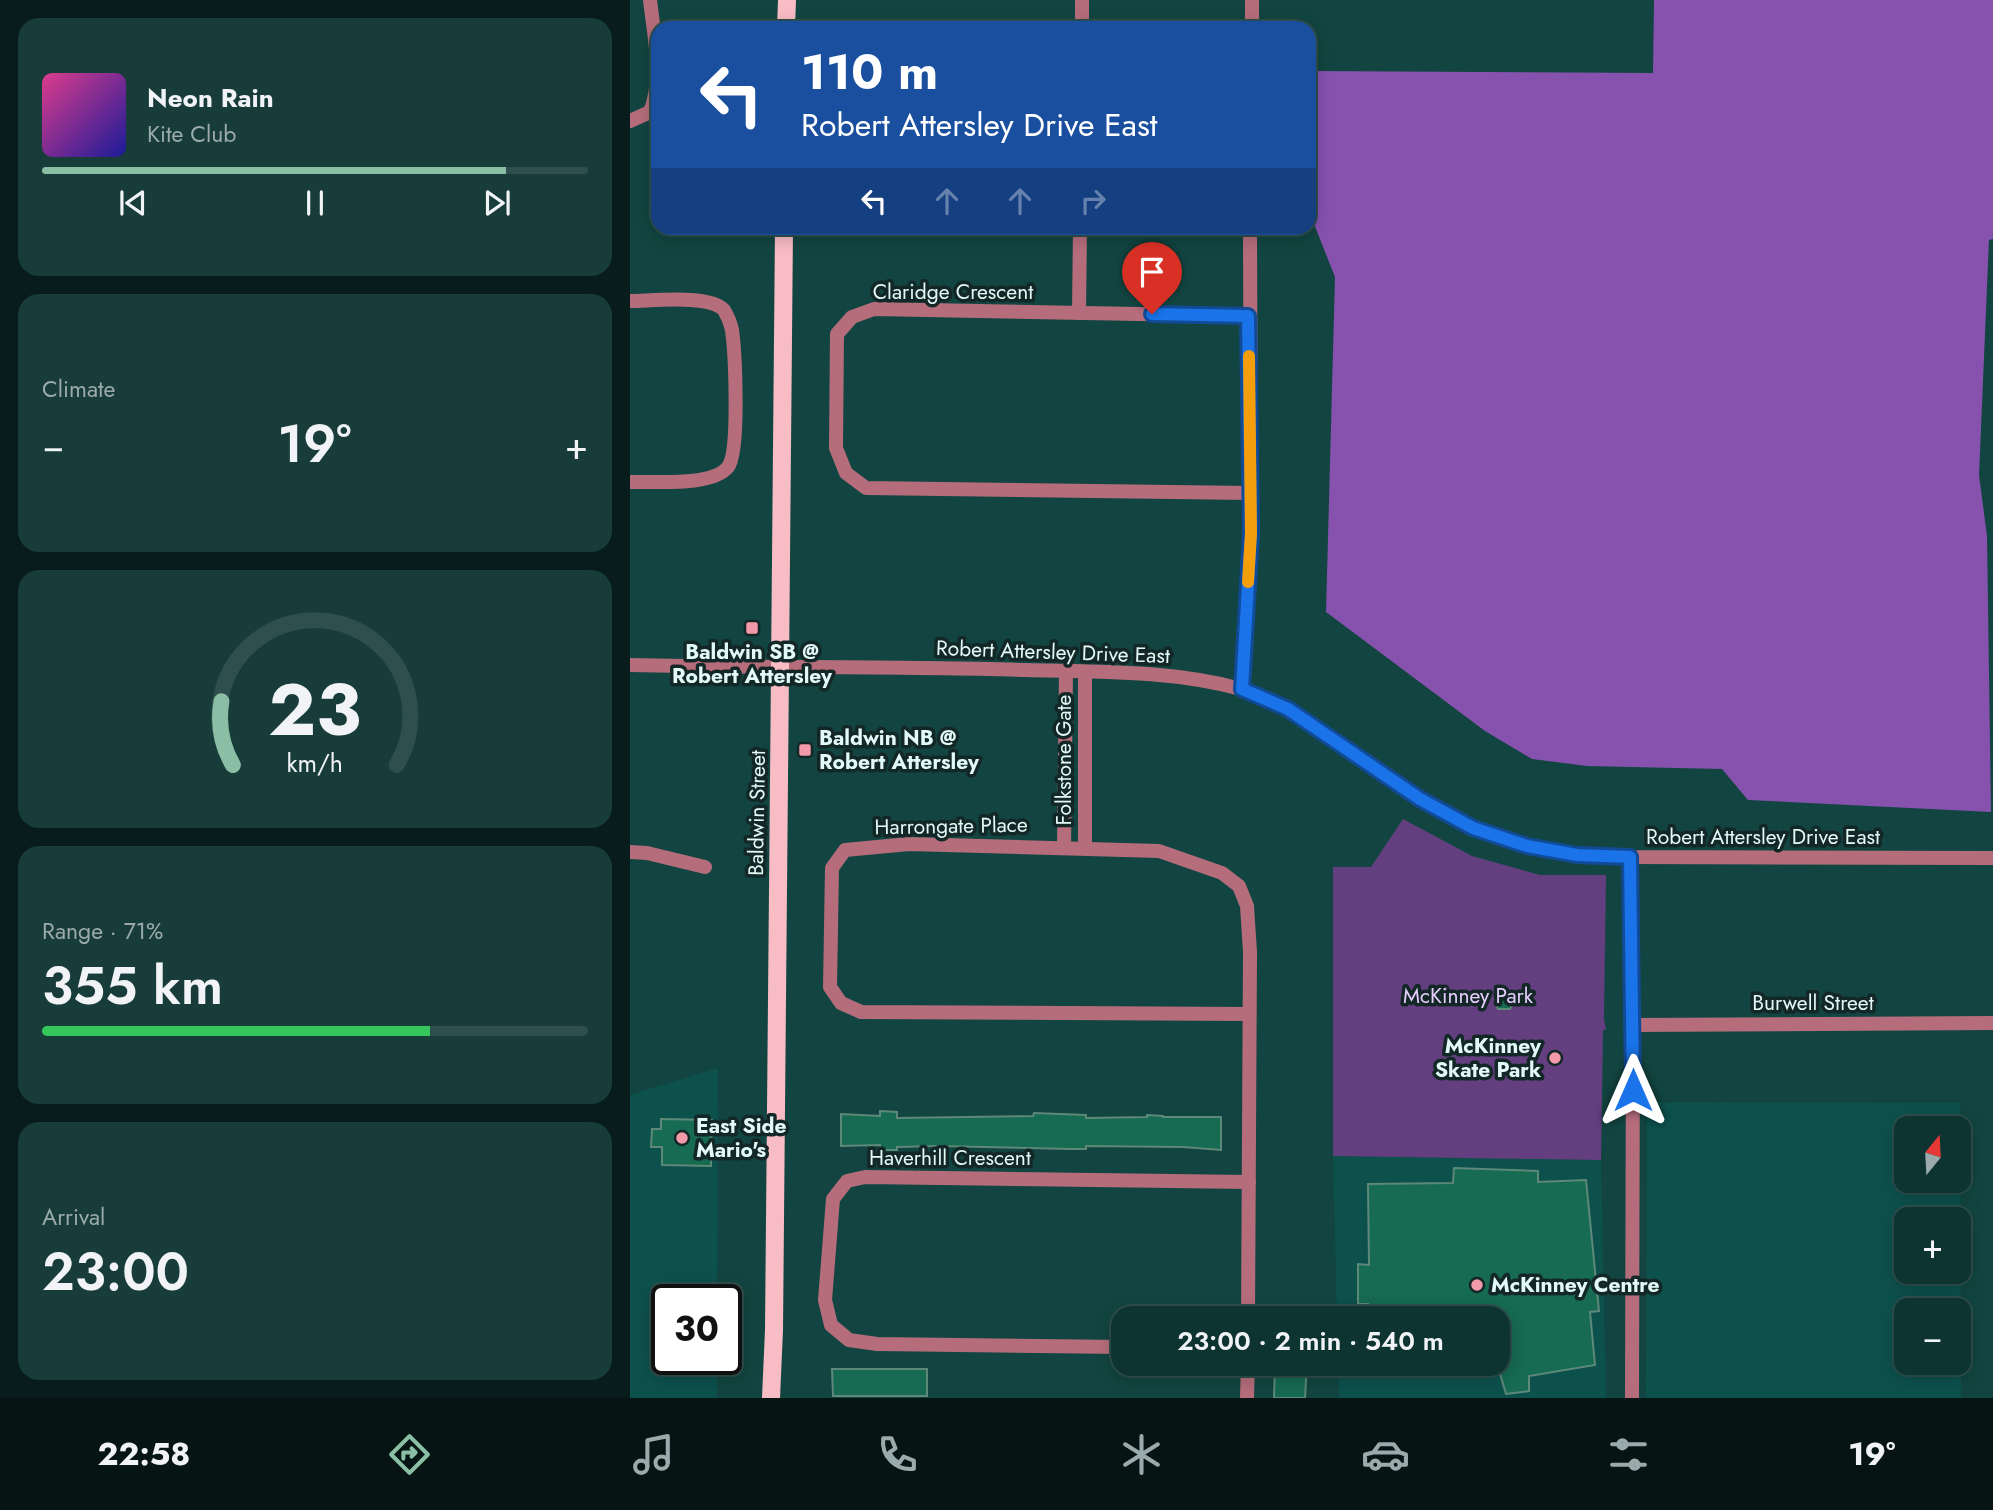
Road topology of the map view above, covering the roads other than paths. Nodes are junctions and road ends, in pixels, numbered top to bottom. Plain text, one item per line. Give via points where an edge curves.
1 (650, 0) edge
2 (787, 0) edge
3 (1082, 0) edge
4 (1252, 0) edge
5 (652, 21) edge
6 (786, 21) edge
7 (1082, 21) edge
8 (1252, 21) edge
9 (651, 109) edge
10 (630, 121) edge
11 (784, 235) edge
12 (1080, 235) edge
13 (1250, 235) edge
14 (630, 301) edge
15 (1079, 313) junction
16 (1248, 316) junction
17 (630, 481) edge
18 (1250, 493) junction
19 (630, 666) edge
20 (780, 669) junction
21 (1066, 671) junction
22 (1085, 672) junction
23 (1242, 689) junction
24 (1064, 847) junction
25 (1086, 848) junction
26 (630, 852) edge
27 (1630, 857) junction
28 (1993, 858) edge
29 (705, 867) dead end
30 (1250, 1014) junction
31 (1993, 1023) edge
32 (1633, 1025) junction
33 (1249, 1182) junction
34 (1248, 1306) edge
35 (1111, 1347) edge
36 (1248, 1376) edge
37 (771, 1398) edge
38 (1247, 1398) edge
39 (1632, 1398) edge

1 - 5 street
2 - 6 main road
3 - 7 street
4 - 8 street
9 - 10 street
11 - 20 main road, Baldwin Street
12 - 15 street
13 - 16 street
14 - 17 street via 696,301 723,310 732,327 735,428 734,454 728,467 716,476 693,481
15 - 16 street, Claridge Crescent
15 - 18 street, Claridge Crescent via 874,309 852,317 837,334 836,448 846,474 866,488
16 - 18 street
18 - 23 street
19 - 20 street, Robert Attersley Drive East
20 - 21 street, Robert Attersley Drive East
20 - 37 main road, Baldwin Street
21 - 22 street, Robert Attersley Drive East
21 - 24 street, Folkstone Gate
22 - 23 street, Robert Attersley Drive East via 1147,673
22 - 25 street, Folkstone Gate
23 - 27 street, Robert Attersley Drive East via 1288,709 1420,799 1473,828 1527,846 1577,855
24 - 25 street, Harrongate Place
24 - 30 street, Harrongate Place via 909,844 845,850 832,869 830,987 841,1003 861,1012
25 - 30 street, Harrongate Place via 1159,851 1222,873 1239,886 1247,906
26 - 29 street
27 - 28 street, Robert Attersley Drive East
27 - 32 street
30 - 33 street, Harrongate Place
31 - 32 street, Burwell Street
32 - 39 street
33 - 34 street, Harrongate Place
33 - 35 street, Haverhill Crescent via 865,1177 847,1181 833,1199 825,1300 831,1325 849,1340
36 - 38 street

